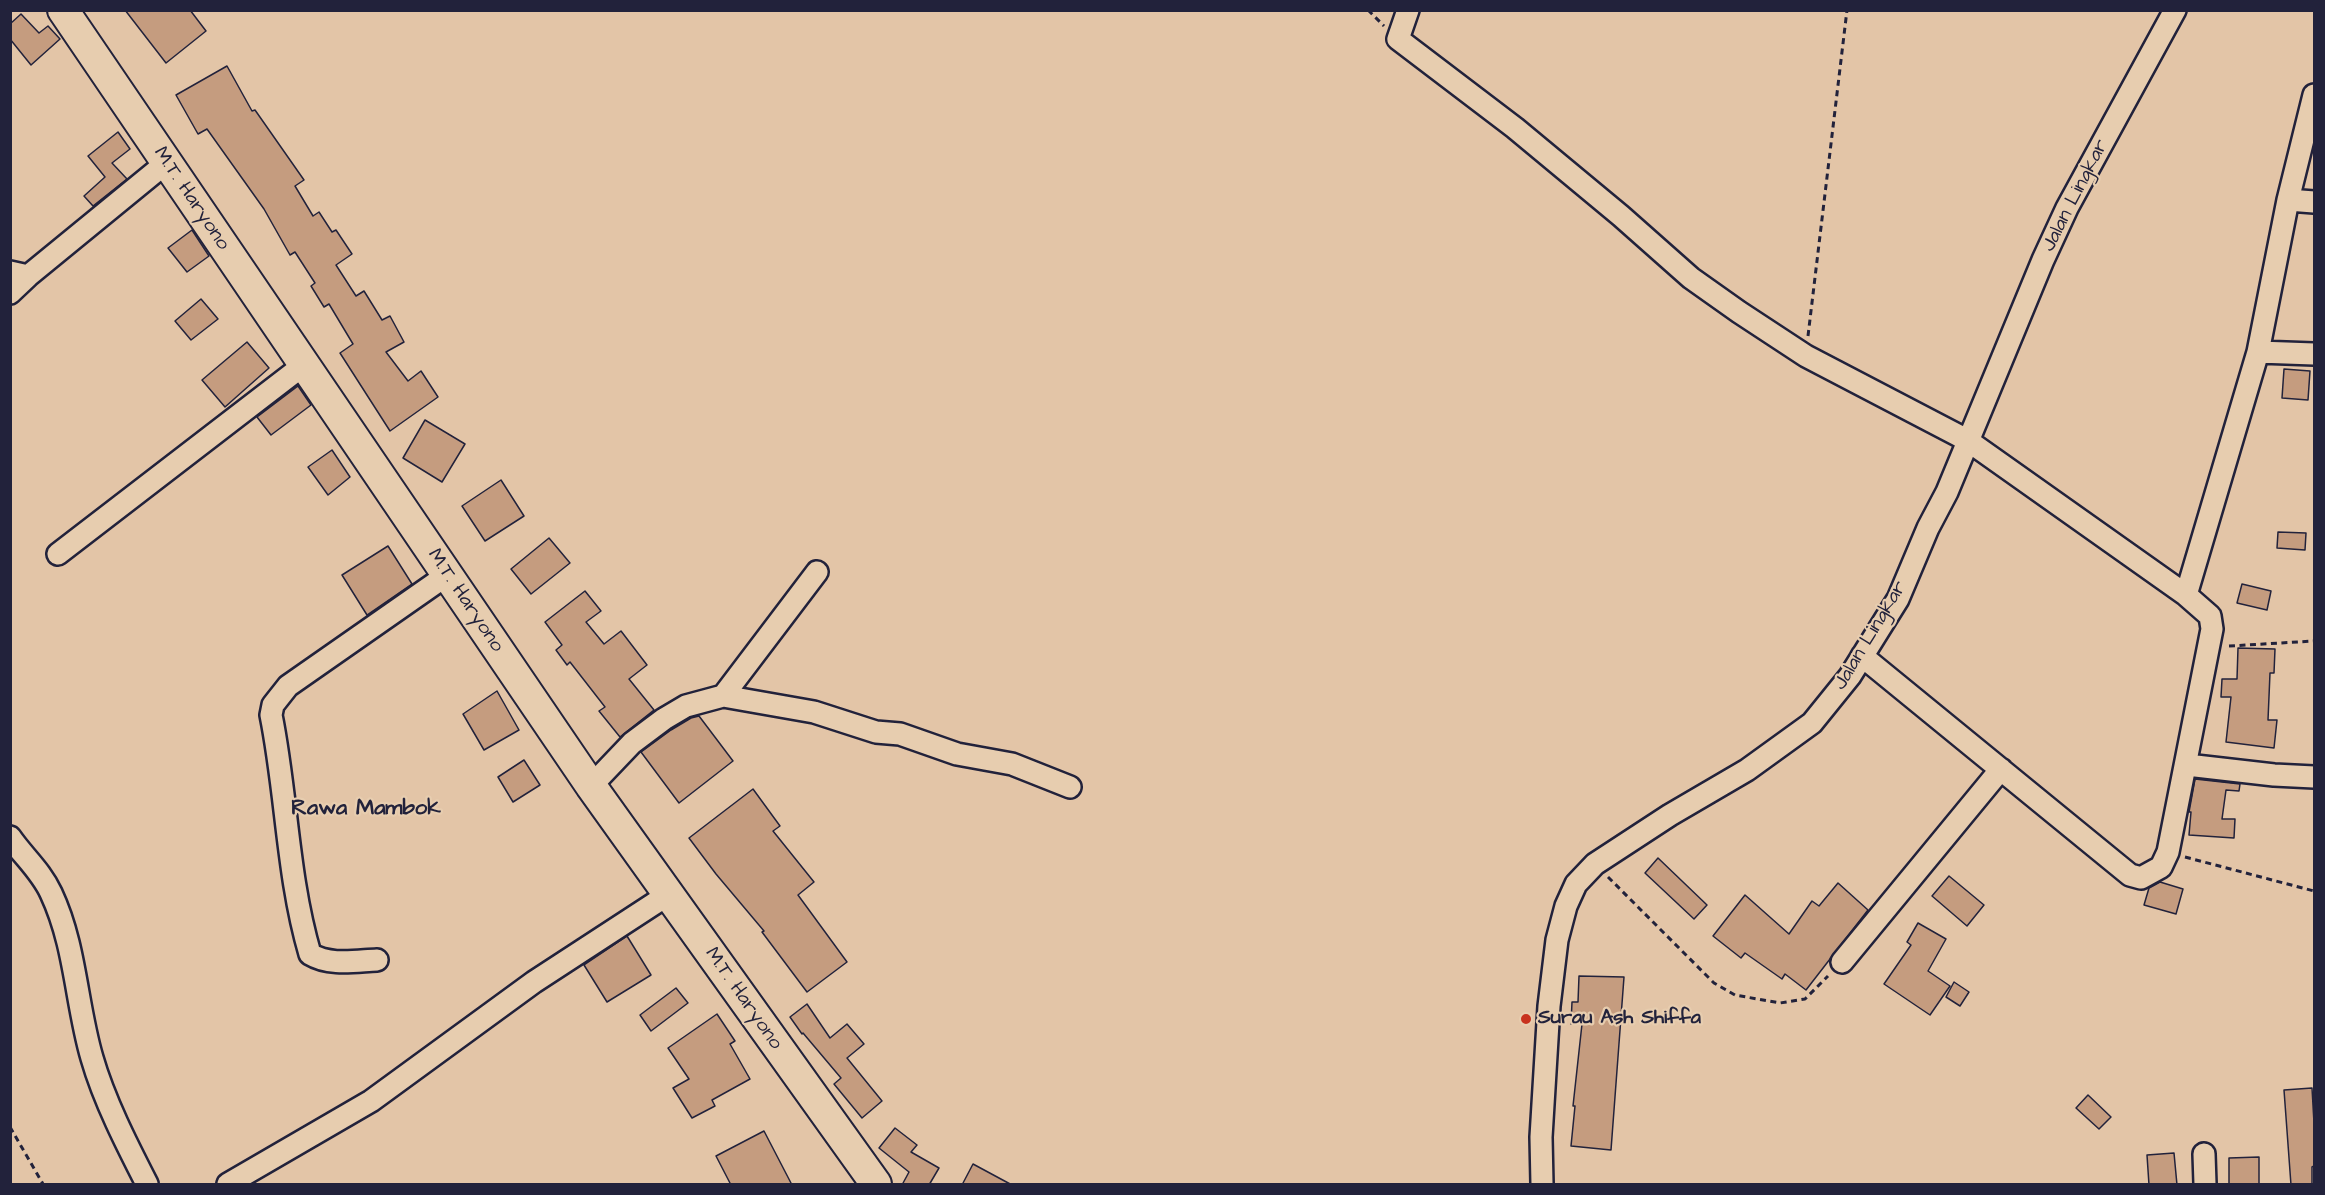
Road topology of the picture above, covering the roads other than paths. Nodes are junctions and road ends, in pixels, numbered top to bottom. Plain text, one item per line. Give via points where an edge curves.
1 (63, 10) edge
2 (1408, 10) edge
3 (2175, 10) edge
4 (2314, 95) edge
5 (166, 163) junction
6 (2288, 201) junction
7 (2314, 202) edge
8 (19, 274) edge
9 (10, 293) edge
10 (2258, 352) junction
11 (2314, 354) edge
12 (305, 364) junction
13 (1967, 440) junction
14 (58, 554) dead end
15 (817, 572) dead end
16 (447, 575) junction
17 (2186, 595) junction
18 (1862, 656) junction
19 (723, 696) junction
20 (2187, 765) junction
21 (2001, 769) junction
22 (2314, 777) edge
23 (591, 786) junction
24 (1070, 787) dead end
25 (10, 837) edge
26 (669, 894) junction
27 (377, 960) dead end
28 (1842, 962) road end
29 (2204, 1154) dead end
30 (147, 1185) edge
31 (228, 1185) edge
32 (876, 1185) edge
33 (1542, 1185) edge
34 (2205, 1185) edge

1 - 5 highway, M.T. Haryono
2 - 13 street via 1398,39 1515,128 1691,278 1806,356
3 - 13 street, Jalan Lingkar via 2067,208
4 - 6 street
5 - 8 street
5 - 12 highway, M.T. Haryono
6 - 7 street
6 - 10 street
8 - 9 street
10 - 11 street
10 - 17 street
12 - 14 street
12 - 16 highway, M.T. Haryono
13 - 17 street
13 - 18 street, Jalan Lingkar via 1898,599
15 - 19 street
16 - 23 highway, M.T. Haryono
16 - 27 street via 288,686 273,705 271,715 294,885 310,954 334,962
17 - 20 street via 2210,616 2212,629
18 - 21 street
18 - 33 street, Jalan Lingkar via 1812,723 1747,770 1595,864 1576,884 1557,940 1549,1006
19 - 23 street via 686,706 664,719 632,743
19 - 24 street via 814,712 876,732 900,734 957,754 1012,764
20 - 21 street via 2168,852 2161,867 2142,878 2130,875
20 - 22 street
21 - 28 street
23 - 26 highway, M.T. Haryono
25 - 30 street via 51,893 77,976 92,1058
26 - 31 street via 534,982 371,1101
26 - 32 highway, M.T. Haryono
29 - 34 street

